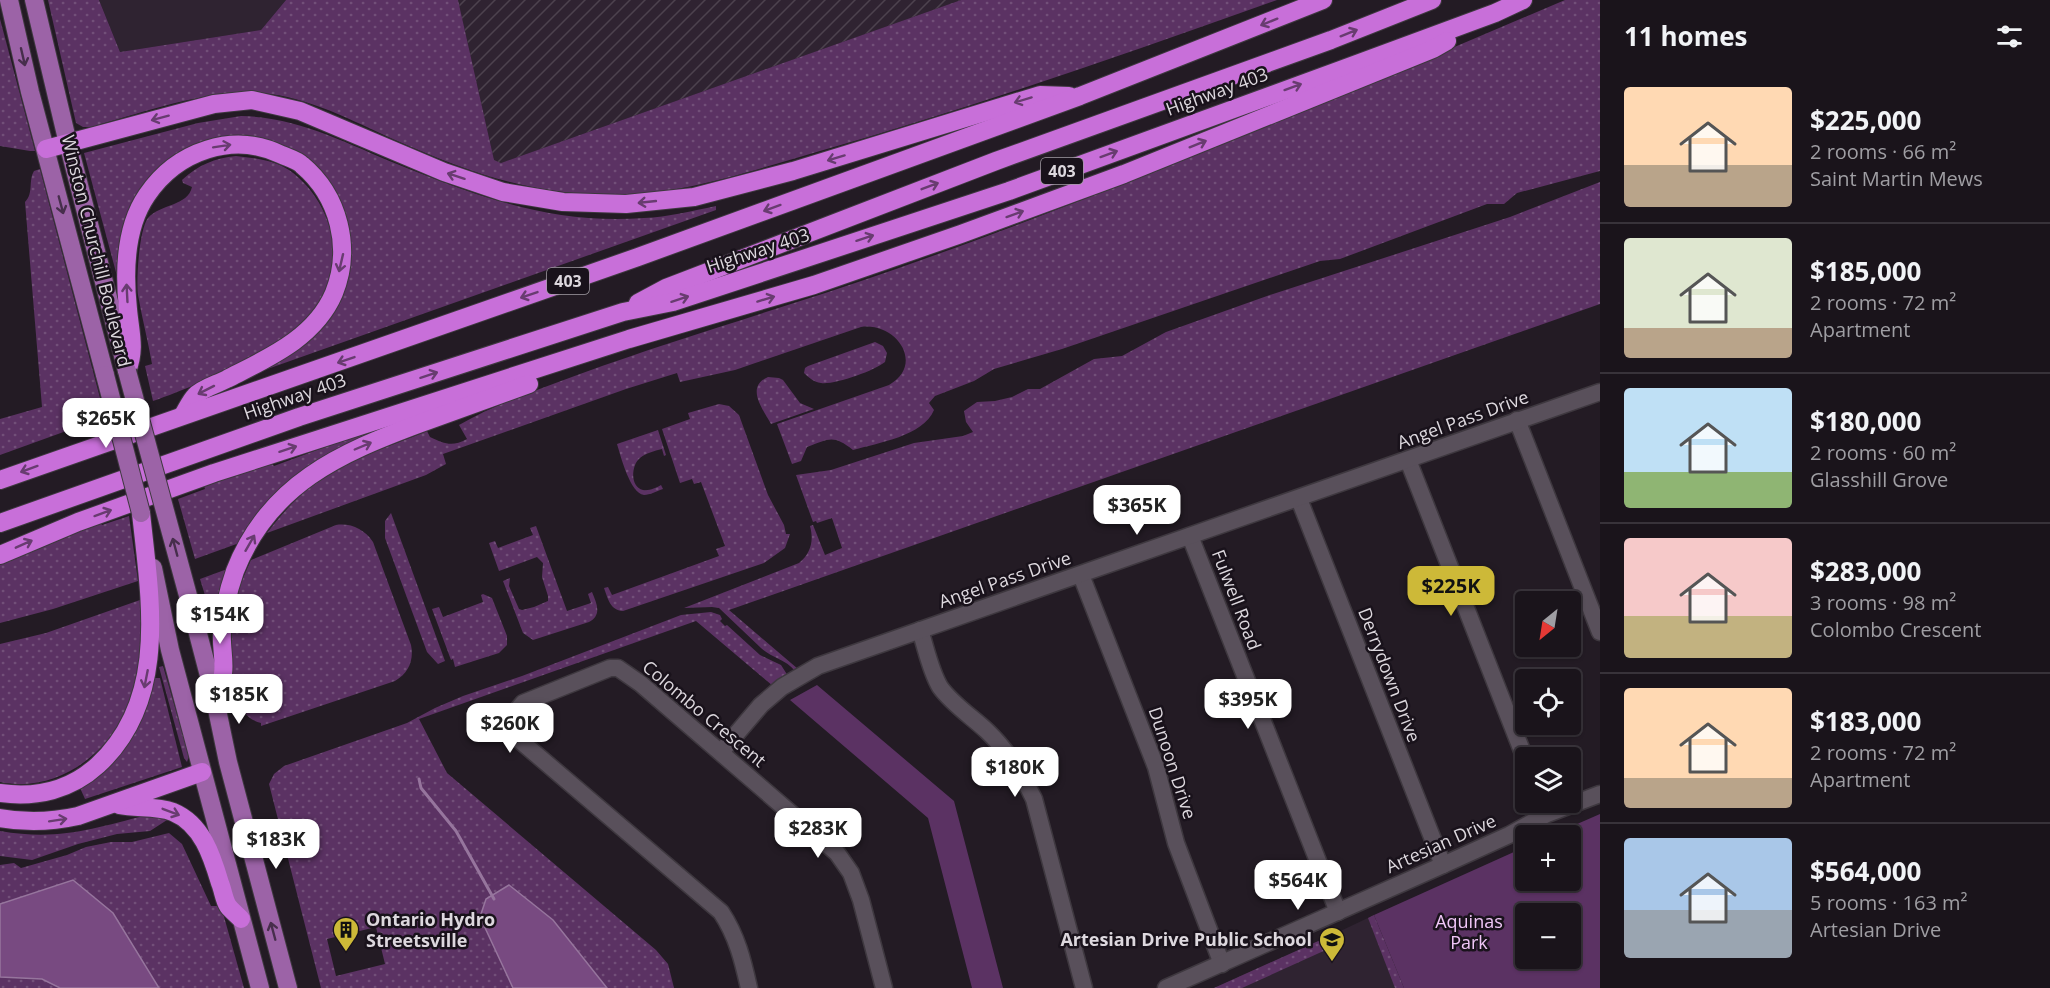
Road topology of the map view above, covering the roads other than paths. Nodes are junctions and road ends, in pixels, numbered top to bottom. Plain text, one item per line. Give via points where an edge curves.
1 (9, 0) edge
2 (34, 0) edge
3 (1323, 0) edge
4 (1432, 0) edge
5 (1523, 0) edge
6 (1495, 13) junction
7 (1080, 96) junction
8 (68, 143) junction
9 (46, 149) junction
10 (623, 312) junction
11 (629, 339) junction
12 (127, 371) junction
13 (1600, 392) edge
14 (183, 415) junction
15 (1517, 420) junction
16 (1408, 460) junction
17 (0, 480) edge
18 (1299, 499) junction
19 (141, 513) joint
20 (0, 523) edge
21 (1190, 536) junction
22 (0, 555) edge
23 (1081, 574) junction
24 (157, 619) junction
25 (920, 630) junction
26 (1600, 632) edge
27 (214, 695) junction
28 (1521, 747) edge
29 (721, 752) junction
30 (202, 772) junction
31 (0, 793) edge
32 (1600, 794) edge
33 (1581, 799) edge
34 (114, 804) junction
35 (1538, 813) edge
36 (0, 818) edge
37 (1443, 865) junction
38 (1338, 912) junction
39 (241, 919) junction
40 (1222, 964) junction
41 (260, 988) edge
42 (288, 988) edge
43 (749, 988) edge
44 (884, 988) edge
45 (1083, 988) edge
46 (1166, 988) edge

1 -> 9 main road, Winston Churchill Boulevard
2 - 8 main road, Winston Churchill Boulevard
3 -> 7 highway, Highway 403 / 403
10 -> 4 highway via 666,288
5 - 6 highway, Highway 403 / 403
10 -> 6 highway, Highway 403 / 403 via 673,302 1009,191
11 -> 6 highway via 814,285 1124,174 1433,49
7 -> 8 highway via 1040,95 782,174 694,197 626,204 564,202 503,192 444,172 300,111 252,100 214,104
7 -> 14 highway, Highway 403 / 403 via 627,261
8 - 9 highway
8 - 12 main road, Winston Churchill Boulevard
9 -> 19 main road, Winston Churchill Boulevard, bridge
20 -> 10 highway, Highway 403 / 403 via 298,417
22 -> 11 highway via 214,473
27 -> 11 highway via 223,675 225,607 236,569 266,517 299,484 337,458 386,436 567,370
12 -> 14 highway via 133,356 126,292 129,247 140,208 156,183 187,157 229,144 271,149 301,164 324,188 339,220 343,254 334,292 315,325 288,346 196,394
27 -> 12 main road, Winston Churchill Boulevard, bridge
13 - 15 street, Angel Pass Drive
14 -> 17 highway, Highway 403 / 403
15 - 16 street, Angel Pass Drive
15 - 26 street
16 - 18 street, Angel Pass Drive
16 - 28 street
18 - 21 street, Angel Pass Drive
18 - 37 street, Derrydown Drive
19 - 24 highway
21 - 23 street, Angel Pass Drive
21 - 38 street, Fulwell Road
23 - 25 street, Angel Pass Drive
23 - 40 street, Dunoon Drive via 1156,767 1176,843
24 - 30 main road
24 -> 31 highway via 140,702 129,728 112,750 94,769 53,791 31,795
25 - 29 street, Angel Pass Drive via 818,666 794,679 760,705
25 - 45 street via 939,686 989,733 1024,777 1034,799
42 -> 27 main road, Winston Churchill Boulevard
29 - 43 street, Colombo Crescent via 618,668 523,703 513,715 517,738 721,912 741,952
29 - 44 street, Colombo Crescent via 837,853 851,873
30 - 34 highway
30 - 39 main road
32 - 33 street, Artesian Drive
36 -> 34 highway via 52,821
34 -> 39 highway via 165,809 190,823 207,846 228,905
35 - 37 street, Artesian Drive via 1509,835
37 - 38 street, Artesian Drive
38 - 40 street, Artesian Drive
39 - 41 main road
40 - 46 street, Artesian Drive

